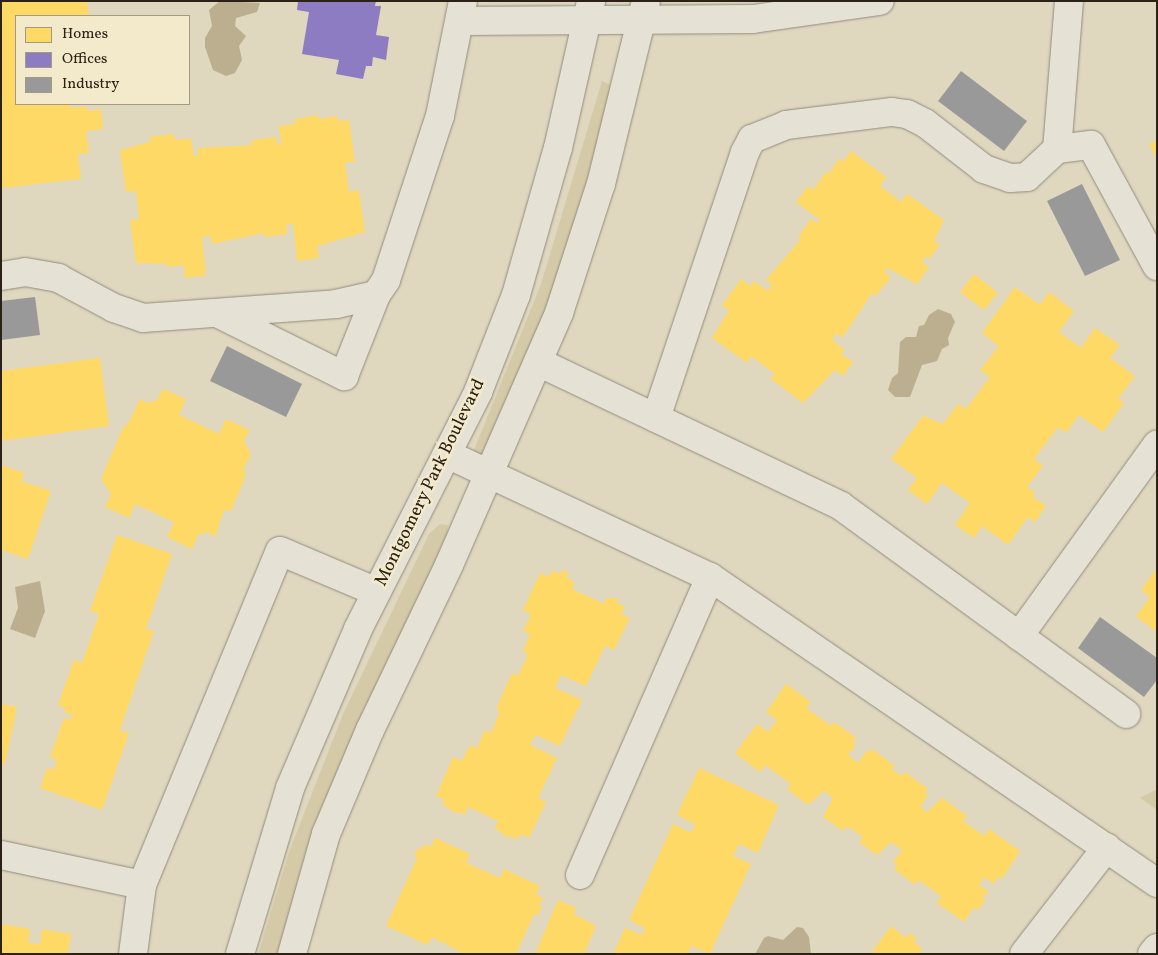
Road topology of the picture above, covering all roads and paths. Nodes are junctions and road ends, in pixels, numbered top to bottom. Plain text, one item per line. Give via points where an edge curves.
1 (880, 1) edge
2 (1069, 1) edge
3 (462, 11) edge
4 (590, 11) edge
5 (644, 11) edge
6 (1057, 149) junction
7 (1157, 266) edge
8 (1, 276) edge
9 (376, 295) junction
10 (219, 314) junction
11 (538, 362) junction
12 (656, 418) junction
13 (1157, 445) edge
14 (447, 454) junction
15 (488, 475) junction
16 (710, 577) junction
17 (377, 592) junction
18 (1019, 636) junction
19 (1126, 714) dead end
20 (1106, 847) junction
21 (1, 855) edge
22 (580, 875) dead end
23 (1157, 883) edge
24 (142, 885) junction
25 (1157, 948) edge
26 (133, 954) edge
27 (240, 954) edge
28 (292, 954) edge
29 (1024, 954) edge
30 (1152, 954) edge

1 - 5 street via 753,19
2 - 6 street
3 - 4 street
3 - 9 street via 440,116 386,280
4 - 5 street
4 - 14 street, Montgomery Park Boulevard via 558,148 516,295 478,392
5 - 11 street via 601,184 559,313
6 - 7 street via 1091,145
6 - 12 street via 1027,177 1010,178 984,169 925,123 907,114 892,112 786,125 752,138
8 - 10 street via 24,272 58,278 114,308 143,318
9 - 10 street via 336,304
9 - 10 street via 344,376
11 - 12 street
11 - 15 street
12 - 18 street via 841,506
13 - 18 street
14 - 15 street
14 - 17 street, Montgomery Park Boulevard
15 - 16 street
15 - 28 street via 370,730 326,834
16 - 20 street
16 - 22 street
17 - 24 street via 280,550
17 - 27 street, Montgomery Park Boulevard via 290,788
18 - 19 street
20 - 23 street
20 - 29 street
21 - 24 street
24 - 26 street
25 - 30 street

